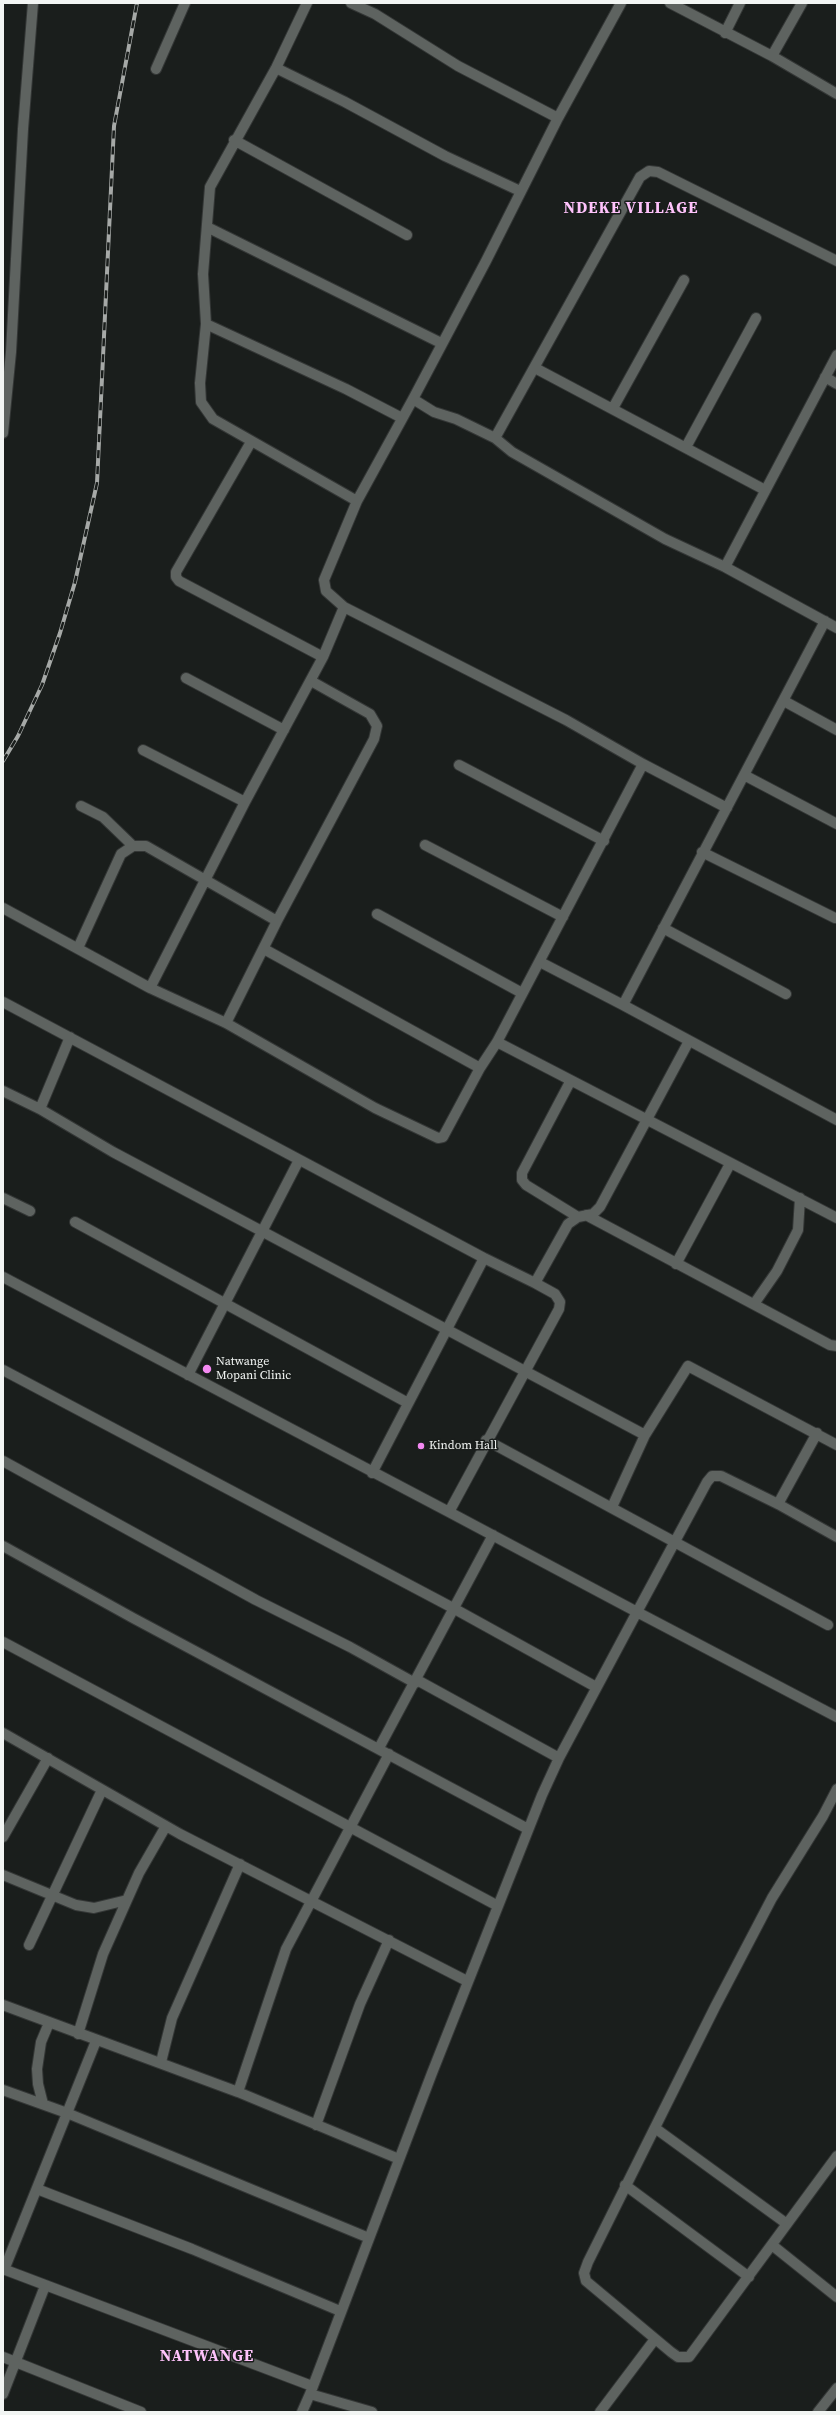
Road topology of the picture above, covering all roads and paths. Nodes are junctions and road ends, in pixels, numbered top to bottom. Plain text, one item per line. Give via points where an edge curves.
1 (33, 3) edge
2 (185, 3) edge
3 (307, 3) edge
4 (351, 3) edge
5 (621, 3) edge
6 (670, 3) edge
7 (740, 3) edge
8 (802, 3) edge
9 (724, 33) junction
10 (772, 56) junction
11 (276, 68) junction
12 (156, 69) dead end
13 (837, 94) edge
14 (558, 118) junction
15 (234, 140) junction
16 (520, 191) junction
17 (207, 227) junction
18 (407, 235) dead end
19 (837, 261) edge
20 (684, 280) dead end
21 (756, 318) dead end
22 (206, 324) junction
23 (441, 343) junction
24 (837, 355) edge
25 (535, 368) junction
26 (825, 378) junction
27 (837, 384) edge
28 (413, 399) junction
29 (613, 408) junction
30 (402, 418) junction
31 (3, 432) edge
32 (495, 438) junction
33 (251, 442) junction
34 (686, 447) junction
35 (765, 490) junction
36 (357, 501) junction
37 (725, 567) junction
38 (344, 607) junction
39 (825, 621) junction
40 (837, 628) edge
41 (323, 657) junction
42 (186, 678) dead end
43 (311, 681) junction
44 (784, 701) junction
45 (284, 730) junction
46 (837, 730) edge
47 (143, 750) dead end
48 (643, 764) junction
49 (459, 765) dead end
50 (744, 776) junction
51 (245, 802) junction
52 (81, 806) dead end
53 (727, 808) junction
54 (837, 824) edge
55 (604, 840) junction
56 (425, 845) dead end
57 (133, 846) junction
58 (702, 852) junction
59 (206, 881) junction
60 (3, 908) edge
61 (377, 914) dead end
62 (563, 917) junction
63 (835, 918) dead end
64 (277, 921) junction
65 (663, 928) junction
66 (78, 948) junction
67 (264, 949) junction
68 (540, 962) junction
69 (150, 988) junction
70 (522, 994) junction
71 (786, 994) dead end
72 (3, 1002) edge
73 (623, 1005) junction
74 (226, 1023) junction
75 (70, 1037) junction
76 (689, 1041) junction
77 (497, 1042) junction
78 (480, 1068) junction
79 (570, 1082) junction
80 (3, 1091) edge
81 (40, 1109) junction
82 (648, 1120) junction
83 (837, 1120) edge
84 (300, 1160) junction
85 (730, 1164) junction
86 (3, 1198) edge
87 (800, 1198) junction
88 (30, 1211) dead end
89 (582, 1216) junction
90 (837, 1218) edge
91 (75, 1222) dead end
92 (264, 1233) junction
93 (484, 1258) junction
94 (676, 1264) junction
95 (3, 1277) edge
96 (535, 1283) junction
97 (226, 1304) junction
98 (754, 1304) junction
99 (447, 1330) junction
100 (837, 1346) edge
101 (3, 1370) edge
102 (524, 1372) junction
103 (188, 1375) junction
104 (408, 1403) junction
105 (817, 1433) junction
106 (646, 1435) junction
107 (486, 1440) junction
108 (837, 1445) edge
109 (3, 1461) edge
110 (372, 1473) junction
111 (778, 1504) junction
112 (612, 1507) junction
113 (449, 1512) junction
114 (492, 1535) junction
115 (837, 1538) edge
116 (674, 1542) junction
117 (3, 1546) edge
118 (452, 1608) junction
119 (637, 1612) junction
120 (828, 1626) dead end
121 (3, 1642) edge
122 (416, 1682) junction
123 (596, 1687) junction
124 (837, 1717) edge
125 (3, 1733) edge
126 (379, 1748) junction
127 (389, 1754) junction
128 (48, 1758) junction
129 (559, 1758) junction
130 (837, 1789) edge
131 (102, 1790) junction
132 (166, 1826) junction
133 (352, 1827) junction
134 (528, 1829) junction
135 (3, 1837) edge
136 (240, 1864) junction
137 (3, 1874) edge
138 (52, 1895) junction
139 (127, 1900) junction
140 (313, 1901) junction
141 (498, 1906) junction
142 (389, 1940) junction
143 (29, 1945) dead end
144 (467, 1981) junction
145 (3, 2005) edge
146 (49, 2023) junction
147 (78, 2034) junction
148 (96, 2041) junction
149 (161, 2062) junction
150 (3, 2090) edge
151 (238, 2092) junction
152 (43, 2104) junction
153 (67, 2113) junction
154 (316, 2125) junction
155 (655, 2128) junction
156 (837, 2156) edge
157 (399, 2159) junction
158 (625, 2185) junction
159 (37, 2189) junction
160 (788, 2224) junction
161 (369, 2238) junction
162 (772, 2245) junction
163 (3, 2269) edge
164 (749, 2276) junction
165 (45, 2286) junction
166 (837, 2298) edge
167 (340, 2311) junction
168 (655, 2339) junction
169 (3, 2357) edge
170 (16, 2362) junction
171 (837, 2388) edge
172 (311, 2390) junction
173 (3, 2394) edge
174 (141, 2412) edge
175 (302, 2412) edge
176 (372, 2412) edge
177 (600, 2412) edge
178 (818, 2412) edge

1 - 31 street via 23,129 11,352
2 - 12 street
3 - 11 street
4 - 14 street via 375,14 458,66
5 - 14 street
6 - 9 street
7 - 9 street
8 - 10 street
9 - 10 street
10 - 13 street
11 - 15 street
11 - 16 street via 445,156
14 - 16 street
15 - 17 street via 210,187
15 - 18 street
16 - 23 street via 486,261
17 - 22 street via 203,274
17 - 23 street
19 - 25 street via 658,172 649,171 640,176
20 - 29 street
21 - 34 street
22 - 30 street
22 - 33 street via 200,383 201,402 213,419
23 - 28 street
24 - 26 street
25 - 29 street
25 - 32 street
26 - 27 street
26 - 35 street
28 - 30 street
28 - 32 street via 434,412 456,419
29 - 34 street
30 - 36 street
32 - 37 street via 512,452 665,539
33 - 36 street
33 - 41 street via 176,572 176,577 179,581
34 - 35 street
35 - 37 street
36 - 38 street via 324,580 326,591
37 - 39 street
38 - 41 street
38 - 48 street via 566,720
39 - 40 street
39 - 44 street
41 - 43 street
42 - 45 street
43 - 45 street
43 - 64 street via 370,714 377,726 367,753
44 - 46 street
44 - 50 street
45 - 51 street
47 - 51 street
48 - 53 street
48 - 55 street
49 - 55 street
50 - 53 street
50 - 54 street
51 - 59 street
52 - 57 street via 103,817
53 - 58 street
55 - 62 street
56 - 62 street
57 - 59 street via 146,846
57 - 66 street via 121,854
58 - 63 street
58 - 65 street
59 - 64 street
59 - 69 street
60 - 66 street
61 - 70 street
62 - 68 street
64 - 67 street
65 - 71 street
65 - 73 street
66 - 69 street
67 - 74 street
67 - 78 street
68 - 70 street
68 - 73 street
69 - 74 street
70 - 77 street
72 - 75 street
73 - 76 street
74 - 78 street via 368,1104 438,1138 443,1137 448,1131
75 - 81 street
75 - 84 street
76 - 82 street
76 - 83 street
77 - 78 street
77 - 79 street
79 - 82 street via 600,1094
79 - 89 street via 522,1173 522,1180 526,1185
80 - 81 street
81 - 92 street via 113,1152
82 - 85 street
82 - 89 street via 600,1208 593,1214
84 - 92 street
84 - 93 street
85 - 87 street
85 - 94 street
86 - 88 street
87 - 90 street
87 - 98 street via 798,1230 777,1271
89 - 94 street
89 - 96 street via 568,1224
91 - 97 street
92 - 97 street
92 - 99 street
93 - 96 street
93 - 99 street
94 - 98 street
95 - 103 street
96 - 102 street via 555,1294 560,1302 559,1309
97 - 103 street
97 - 104 street
98 - 100 street via 830,1345
99 - 102 street
99 - 104 street
101 - 118 street
102 - 106 street
102 - 107 street
103 - 110 street
104 - 110 street
105 - 106 street via 688,1366
105 - 108 street
105 - 111 street
106 - 112 street
107 - 112 street
107 - 113 street
109 - 122 street via 256,1600
110 - 113 street
111 - 115 street
111 - 116 street via 721,1476 712,1476
112 - 116 street
113 - 114 street
114 - 118 street
114 - 119 street
116 - 119 street
116 - 120 street
117 - 126 street
118 - 122 street
118 - 123 street
119 - 123 street
119 - 124 street
121 - 133 street
122 - 126 street
122 - 129 street
123 - 129 street
125 - 128 street
126 - 127 street
127 - 133 street
127 - 134 street
128 - 131 street
128 - 135 street
129 - 134 street
130 - 155 street via 769,1905
131 - 132 street
131 - 138 street
132 - 136 street
132 - 139 street
133 - 140 street
133 - 141 street
134 - 141 street
136 - 140 street
136 - 149 street via 174,2012
137 - 138 street
138 - 139 street via 76,1905 94,1908
138 - 143 street
139 - 147 street via 103,1954
140 - 142 street
140 - 151 street via 302,1915 275,1976
141 - 144 street
142 - 144 street
142 - 154 street via 360,2004
144 - 157 street
145 - 146 street
146 - 147 street
146 - 152 street via 37,2069
147 - 148 street
148 - 149 street
148 - 153 street
149 - 151 street
150 - 152 street
151 - 154 street
152 - 153 street
153 - 159 street
153 - 161 street
154 - 157 street
155 - 158 street
155 - 160 street
156 - 160 street
157 - 161 street
158 - 164 street
158 - 168 street via 588,2262 584,2277
159 - 163 street
159 - 167 street via 192,2249
160 - 162 street
161 - 167 street
162 - 164 street
162 - 166 street
163 - 165 street
164 - 168 street via 689,2357 678,2357
165 - 170 street
165 - 172 street
167 - 172 street
168 - 177 street
169 - 170 street
170 - 173 street
170 - 174 street
171 - 178 street
172 - 175 street
172 - 176 street

